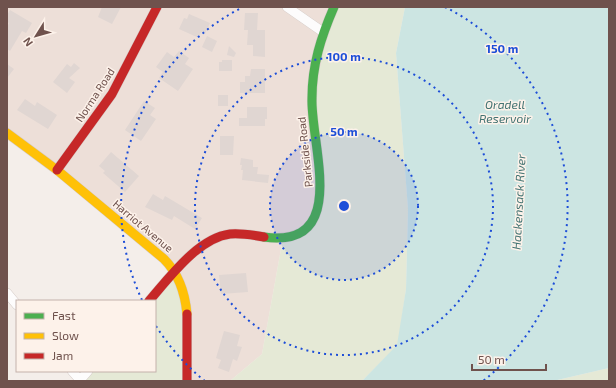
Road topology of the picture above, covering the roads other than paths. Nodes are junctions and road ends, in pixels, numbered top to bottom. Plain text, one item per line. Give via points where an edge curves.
1 (157, 7) edge
2 (287, 7) edge
3 (334, 7) edge
4 (323, 32) junction
5 (7, 133) edge
6 (57, 170) junction
7 (175, 271) junction
8 (7, 294) edge
9 (150, 300) edge
10 (16, 304) edge
11 (73, 372) edge
12 (87, 372) edge
13 (80, 380) edge
14 (187, 381) edge

1 - 6 street, Norma Road via 112,94
2 - 4 street
3 - 4 street, Parkside Road
4 - 7 street, Parkside Road via 313,78 313,126 321,178 321,196 315,217 294,236 283,238 241,233 215,239
5 - 6 street, Harriot Avenue
6 - 7 street, Harriot Avenue via 162,256
7 - 9 street, Parkside Road
7 - 14 street, Harriot Avenue via 186,304
8 - 10 street
11 - 13 street
12 - 13 street

